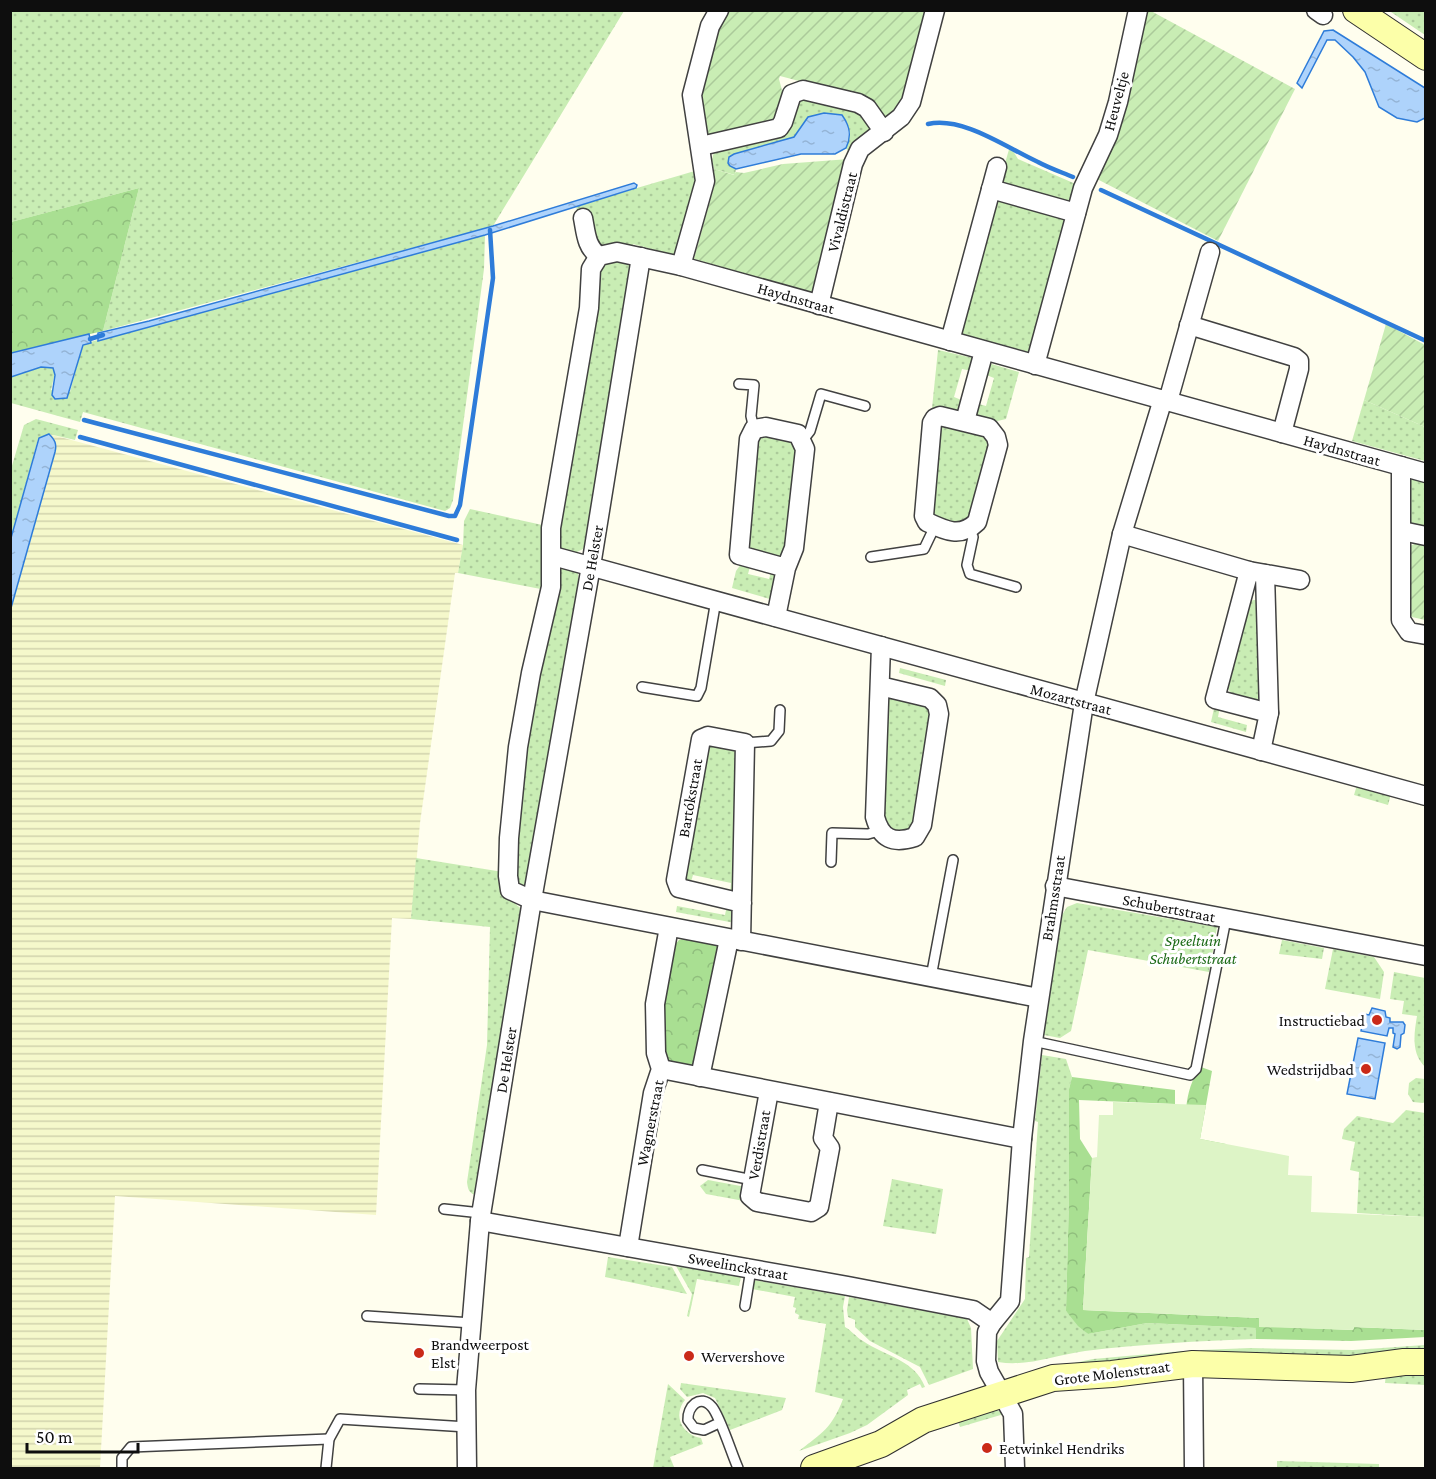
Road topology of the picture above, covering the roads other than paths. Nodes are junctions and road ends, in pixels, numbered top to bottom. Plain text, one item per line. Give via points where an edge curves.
1 (719, 10) edge
2 (935, 10) edge
3 (1138, 10) edge
4 (1356, 10) edge
5 (1425, 57) edge
6 (884, 132) junction
7 (701, 146) junction
8 (997, 167) dead end
9 (991, 189) junction
10 (1076, 213) junction
11 (583, 218) dead end
12 (1210, 252) dead end
13 (599, 256) junction
14 (641, 257) junction
15 (681, 266) junction
16 (819, 305) junction
17 (1189, 325) junction
18 (950, 341) junction
19 (984, 351) junction
20 (1035, 365) junction
21 (740, 384) dead end
22 (1165, 400) junction
23 (865, 406) dead end
24 (965, 421) junction
25 (754, 429) junction
26 (1282, 433) junction
27 (802, 440) junction
28 (1401, 466) junction
29 (1425, 473) edge
30 (934, 526) junction
31 (969, 530) junction
32 (1402, 531) junction
33 (1122, 534) junction
34 (1425, 536) edge
35 (553, 556) junction
36 (871, 557) dead end
37 (591, 566) junction
38 (786, 568) junction
39 (1257, 573) junction
40 (1300, 580) dead end
41 (1016, 587) dead end
42 (716, 600) junction
43 (776, 617) junction
44 (1425, 635) edge
45 (881, 646) junction
46 (880, 686) junction
47 (642, 687) dead end
48 (1084, 703) junction
49 (780, 710) dead end
50 (1269, 713) junction
51 (745, 743) junction
52 (1261, 751) junction
53 (1425, 796) edge
54 (879, 831) junction
55 (953, 860) dead end
56 (831, 862) dead end
57 (1055, 886) junction
58 (532, 900) junction
59 (742, 903) junction
60 (1226, 919) junction
61 (669, 927) junction
62 (735, 940) junction
63 (1425, 956) edge
64 (931, 977) junction
65 (1039, 998) junction
66 (1033, 1041) junction
67 (661, 1070) junction
68 (700, 1077) junction
69 (768, 1091) junction
70 (829, 1102) junction
71 (1022, 1139) junction
72 (702, 1170) dead end
73 (753, 1180) junction
74 (444, 1209) dead end
75 (480, 1217) junction
76 (628, 1247) junction
77 (751, 1269) junction
78 (745, 1306) dead end
79 (367, 1316) dead end
80 (472, 1323) junction
81 (992, 1323) junction
82 (1425, 1362) edge
83 (1193, 1364) junction
84 (419, 1389) dead end
85 (466, 1390) junction
86 (1002, 1395) junction
87 (719, 1424) dead end
88 (467, 1427) junction
89 (328, 1438) junction
90 (122, 1468) edge
91 (326, 1468) edge
92 (467, 1468) edge
93 (738, 1468) edge
94 (814, 1468) edge
95 (1015, 1468) edge
96 (1194, 1468) edge

1 - 7 street via 710,26 692,95
2 - 6 street, Vivaldistraat via 911,102
3 - 10 street, Heuveltje via 1111,124
4 - 5 street
6 - 7 street via 867,108 858,103 803,90 792,94 779,128
6 - 16 street, Vivaldistraat via 860,149 853,164
7 - 15 street via 705,181
8 - 9 street
9 - 10 street
9 - 18 street
10 - 20 street
11 - 13 street via 588,243
12 - 17 street
13 - 14 street via 617,252
13 - 35 street via 591,269 589,308 551,528
14 - 15 street, Haydnstraat
14 - 37 street, De Helster
15 - 16 street, Haydnstraat
16 - 18 street, Haydnstraat
17 - 22 street
17 - 26 street, Haydnstraat via 1299,361
18 - 19 street, Haydnstraat
19 - 20 street, Haydnstraat
19 - 24 street
20 - 22 street, Haydnstraat
21 - 25 lane via 754,385
22 - 26 street, Haydnstraat
22 - 33 street, Brahmsstraat
23 - 27 lane via 821,394 810,431
24 - 30 street via 940,416 932,423 924,516
24 - 31 street via 989,428 998,445 977,522
25 - 27 street via 765,427 798,434
25 - 38 street via 749,439 739,555
26 - 28 street, Haydnstraat
27 - 38 street via 805,449 794,548
28 - 29 street, Haydnstraat
28 - 32 street, Haydnstraat
30 - 31 street via 961,533
30 - 36 lane via 924,549
31 - 41 lane via 973,537 967,565 970,574
32 - 34 street
32 - 44 street, Haydnstraat via 1401,620 1409,632
33 - 39 street
33 - 48 street, Brahmsstraat
35 - 37 street, Mozartstraat
35 - 58 street via 551,587 518,747 509,838 510,890
37 - 42 street, Mozartstraat
37 - 58 street, De Helster
38 - 43 street
39 - 40 street
39 - 50 street
39 - 50 street via 1215,699
42 - 43 street, Mozartstraat
42 - 47 lane via 697,696
43 - 45 street, Mozartstraat
45 - 46 street
45 - 48 street, Mozartstraat
46 - 54 street via 875,817
46 - 54 street via 930,698 938,705 939,714 922,825 915,837 904,840 886,837
48 - 52 street, Mozartstraat
48 - 57 street, Brahmsstraat
49 - 51 lane via 779,731 771,741
50 - 52 street
51 - 59 street
51 - 59 street, Bartókstraat via 708,736 701,739 676,880 679,888
52 - 53 street, Mozartstraat
54 - 56 lane via 832,833
55 - 64 lane
57 - 60 street, Schubertstraat
57 - 65 street, Brahmsstraat
58 - 61 street
58 - 75 street, De Helster
59 - 62 street
60 - 63 street, Schubertstraat
60 - 66 lane via 1196,1069 1190,1075
61 - 62 street
61 - 67 street, Wagnerstraat via 655,1004 656,1053
62 - 64 street
62 - 68 street
64 - 65 street
65 - 66 street, Brahmsstraat
66 - 71 street, Brahmsstraat
67 - 68 street, Verdistraat
67 - 76 street, Wagnerstraat via 653,1093
68 - 69 street, Verdistraat
69 - 70 street, Verdistraat
69 - 73 street, Verdistraat
70 - 71 street, Verdistraat
70 - 73 street, Verdistraat via 823,1138 830,1148 819,1207 811,1212 757,1202 750,1196
71 - 81 street, Brahmsstraat via 1010,1301
72 - 73 lane
74 - 75 lane
75 - 76 street, Sweelinckstraat
75 - 80 street, De Helster
76 - 77 street, Sweelinckstraat
77 - 78 lane
77 - 81 street, Sweelinckstraat via 973,1310
79 - 80 lane
80 - 85 street, De Helster
81 - 86 street, Brahmsstraat via 987,1332 986,1361
82 - 83 street, Grote Molenstraat via 1351,1369
83 - 86 street, Grote Molenstraat via 1053,1378
83 - 96 street
84 - 85 lane
85 - 88 street, De Helster
86 - 94 street, Grote Molenstraat via 923,1419 881,1444
86 - 95 street, Brahmsstraat via 1013,1413
87 - 93 lane
88 - 89 lane via 340,1419
88 - 92 street, De Helster
89 - 90 lane via 131,1447 122,1458
89 - 91 lane

